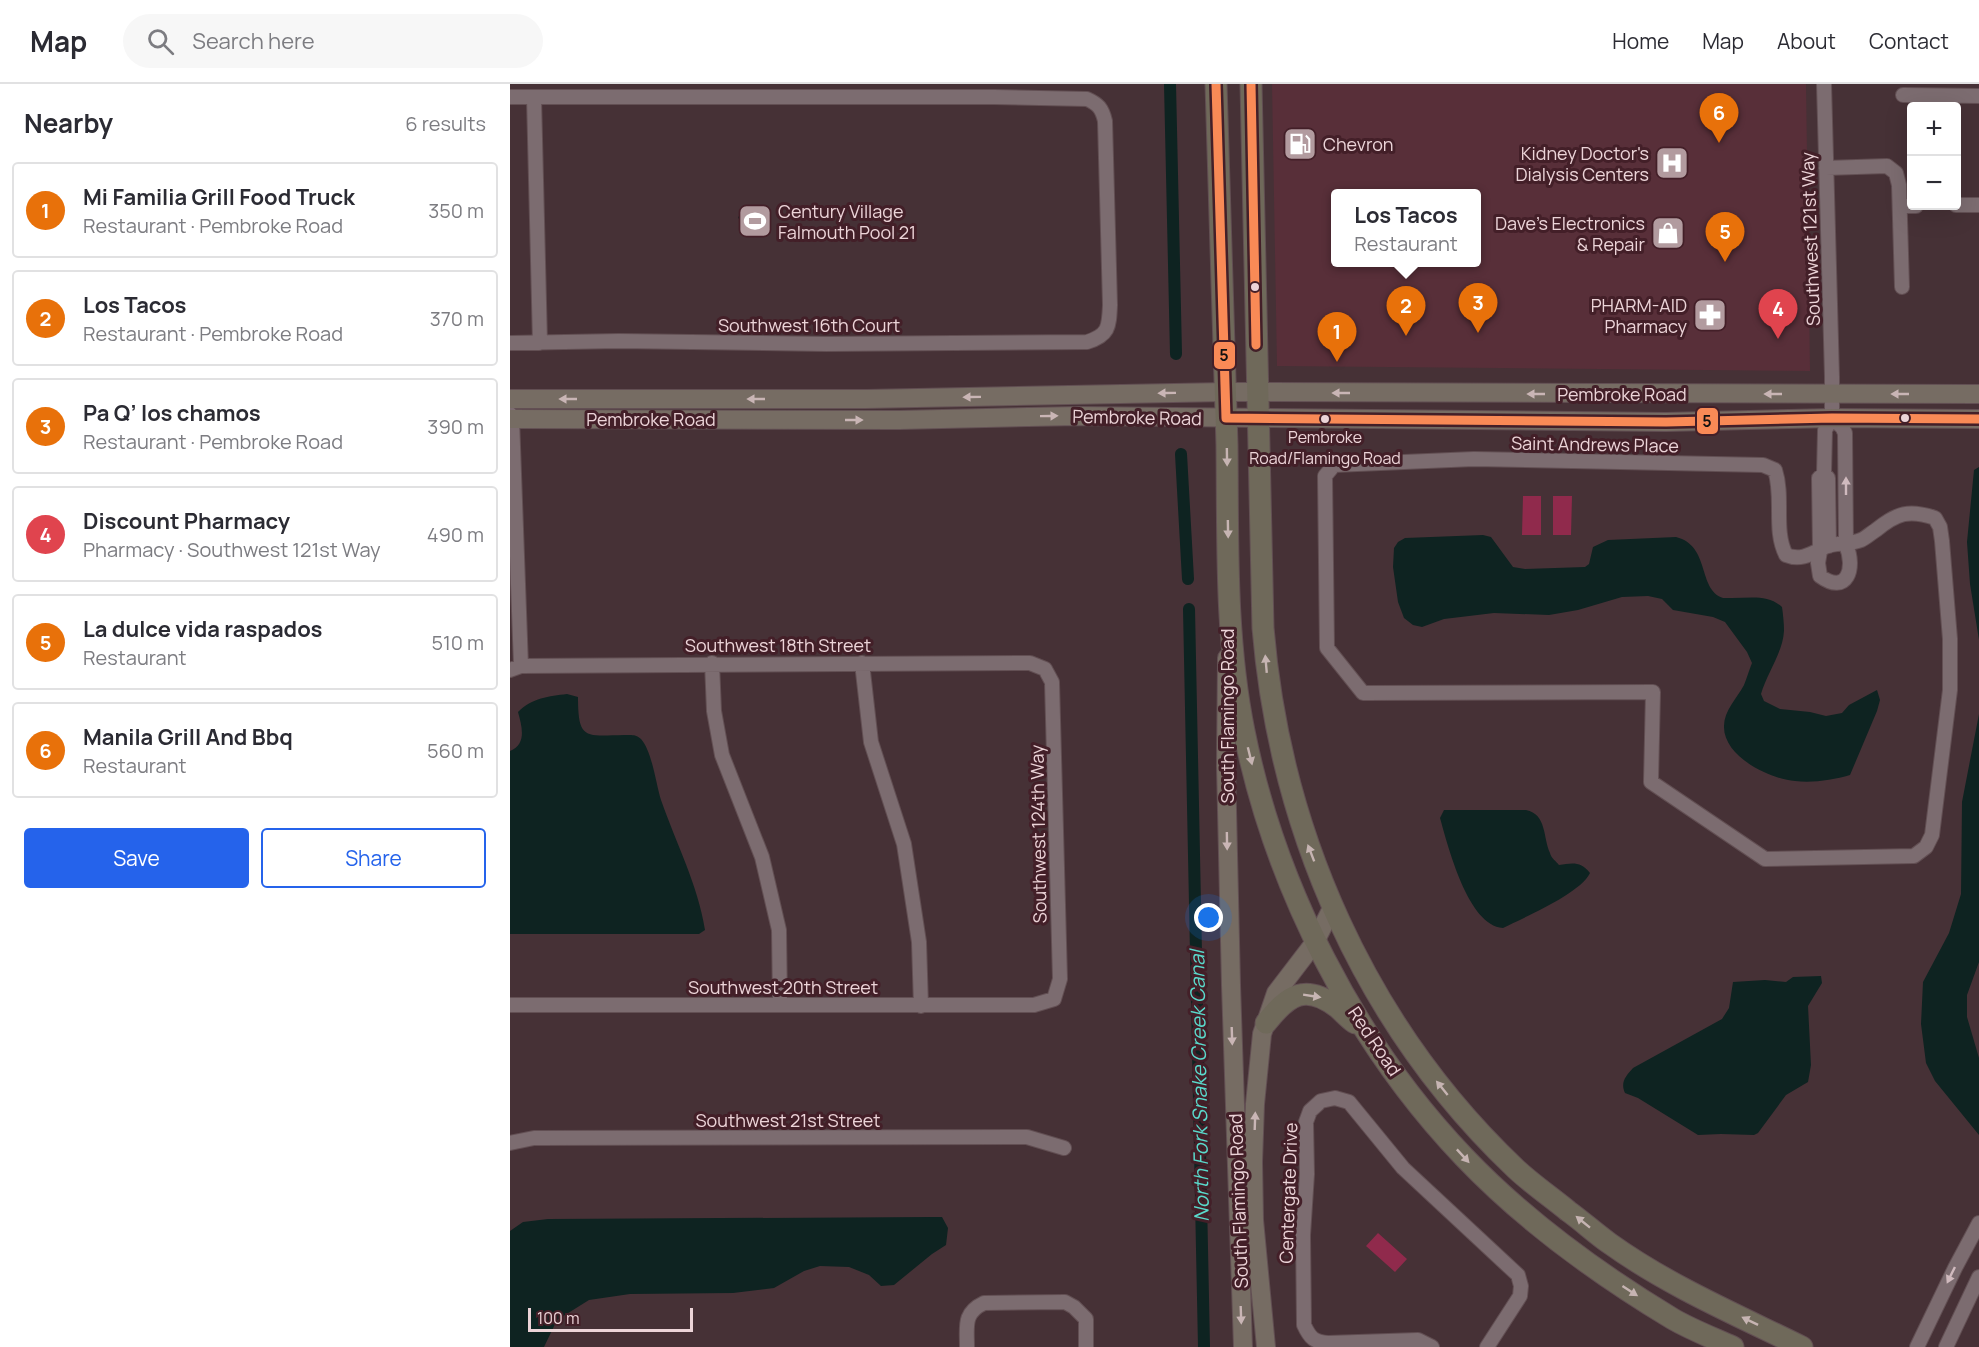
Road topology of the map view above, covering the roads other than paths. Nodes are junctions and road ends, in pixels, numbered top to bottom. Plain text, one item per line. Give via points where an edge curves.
1 (1216, 84) edge
2 (1251, 84) edge
3 (1824, 84) edge
4 (1903, 96) dead end
5 (1979, 96) edge
6 (510, 97) edge
7 (534, 98) junction
8 (1826, 168) junction
9 (1961, 205) edge
10 (1979, 205) edge
11 (1900, 206) junction
12 (1907, 206) edge
13 (1902, 288) dead end
14 (510, 343) edge
15 (540, 343) junction
16 (1226, 392) junction
17 (1257, 393) junction
18 (1832, 393) junction
19 (1979, 394) edge
20 (510, 399) edge
21 (796, 399) junction
22 (511, 417) edge
23 (1226, 418) junction
24 (1258, 418) junction
25 (1832, 418) junction
26 (1979, 419) edge
27 (796, 420) junction
28 (1846, 545) junction
29 (1824, 548) junction
30 (1229, 594) junction
31 (712, 663) junction
32 (862, 663) junction
33 (516, 668) edge
34 (1045, 669) joint
35 (1332, 908) junction
36 (1316, 942) junction
37 (1054, 999) joint
38 (780, 1004) junction
39 (510, 1005) edge
40 (921, 1006) junction
41 (1266, 1023) junction
42 (1367, 1031) junction
43 (510, 1143) edge
44 (1064, 1148) dead end
45 (1979, 1223) edge
46 (1979, 1277) edge
47 (967, 1347) edge
48 (1086, 1347) edge
49 (1242, 1347) edge
50 (1266, 1347) edge
51 (1432, 1347) edge
52 (1487, 1347) edge
53 (1733, 1347) edge
54 (1803, 1347) edge
55 (1917, 1347) edge
56 (1946, 1347) edge

1 - 16 highway, South Flamingo Road
2 - 17 highway
3 - 8 street, Southwest 121st Way
4 - 5 street
6 - 7 street
7 - 15 street
7 - 15 street, Southwest 16th Court via 1079,98 1098,104 1103,112 1106,138 1110,323 1099,339 826,344
8 - 11 street via 1887,166 1896,173
8 - 18 street, Southwest 121st Way
9 - 10 street
11 - 12 street
11 - 13 street
14 - 15 street, Southwest 16th Court
16 - 17 main road, Pembroke Road
16 -> 21 main road, Pembroke Road
16 - 23 highway, South Flamingo Road
18 -> 17 main road, Pembroke Road
17 - 24 highway
19 -> 18 main road, Pembroke Road
18 - 25 street, Southwest 121st Way
21 -> 20 main road, Pembroke Road
21 - 27 street
22 - 27 main road, Pembroke Road
22 - 33 street
23 - 24 main road, Pembroke Road
27 -> 23 main road, Pembroke Road
23 -> 30 highway, South Flamingo Road
24 - 25 main road, Pembroke Road via 1666,422
35 -> 24 highway, Red Road via 1305,840 1276,729 1267,677
25 - 26 main road, Pembroke Road
28 -> 25 street via 1845,433
25 - 29 street via 1825,430 1824,474 1828,478
28 - 29 street, Saint Andrews Place
28 - 29 street via 1851,561 1849,575 1835,582 1820,576 1818,562
28 - 29 street, Saint Andrews Place via 1863,540 1904,513 1935,518 1940,527 1950,639 1950,690 1932,835 1926,847 1914,856 1765,859 1651,782 1653,692 1363,693 1327,648 1325,476 1334,465 1474,459 1763,465 1775,470 1779,483 1781,545 1786,555 1795,559 1807,557
30 -> 36 highway, Red Road via 1244,733 1276,847
30 -> 49 main road, South Flamingo Road via 1226,766
31 - 32 street, Southwest 18th Street
31 - 33 street, Southwest 18th Street
31 - 38 street via 714,711 722,755 762,857 779,930
32 - 34 street, Southwest 18th Street via 1030,663
32 - 40 street via 871,742 904,844 919,942
34 - 37 street, Southwest 124th Way via 1052,682 1060,979
35 - 36 main road, South Flamingo Road
54 -> 35 highway, Red Road via 1692,1293 1609,1244 1518,1170 1443,1089 1398,1030
36 - 41 main road, South Flamingo Road via 1275,993
36 - 42 highway, Red Road
37 - 40 street, Southwest 20th Street via 1034,1005
38 - 39 street, Southwest 20th Street
38 - 40 street, Southwest 20th Street
41 -> 42 highway via 1293,996 1310,993 1325,999
50 -> 41 main road, South Flamingo Road via 1254,1220 1253,1162 1255,1104
42 -> 53 highway, Red Road via 1422,1110 1500,1193 1590,1266 1676,1320
43 - 44 street, Southwest 21st Street via 534,1138 1027,1137
45 -> 55 street
46 - 56 street
47 - 48 street via 967,1319 975,1307 984,1303 1065,1302 1086,1319
51 - 52 street, Centergate Drive via 1418,1340 1317,1342 1309,1337 1304,1325 1306,1122 1321,1101 1335,1098 1349,1102 1403,1168 1518,1275 1520,1296

